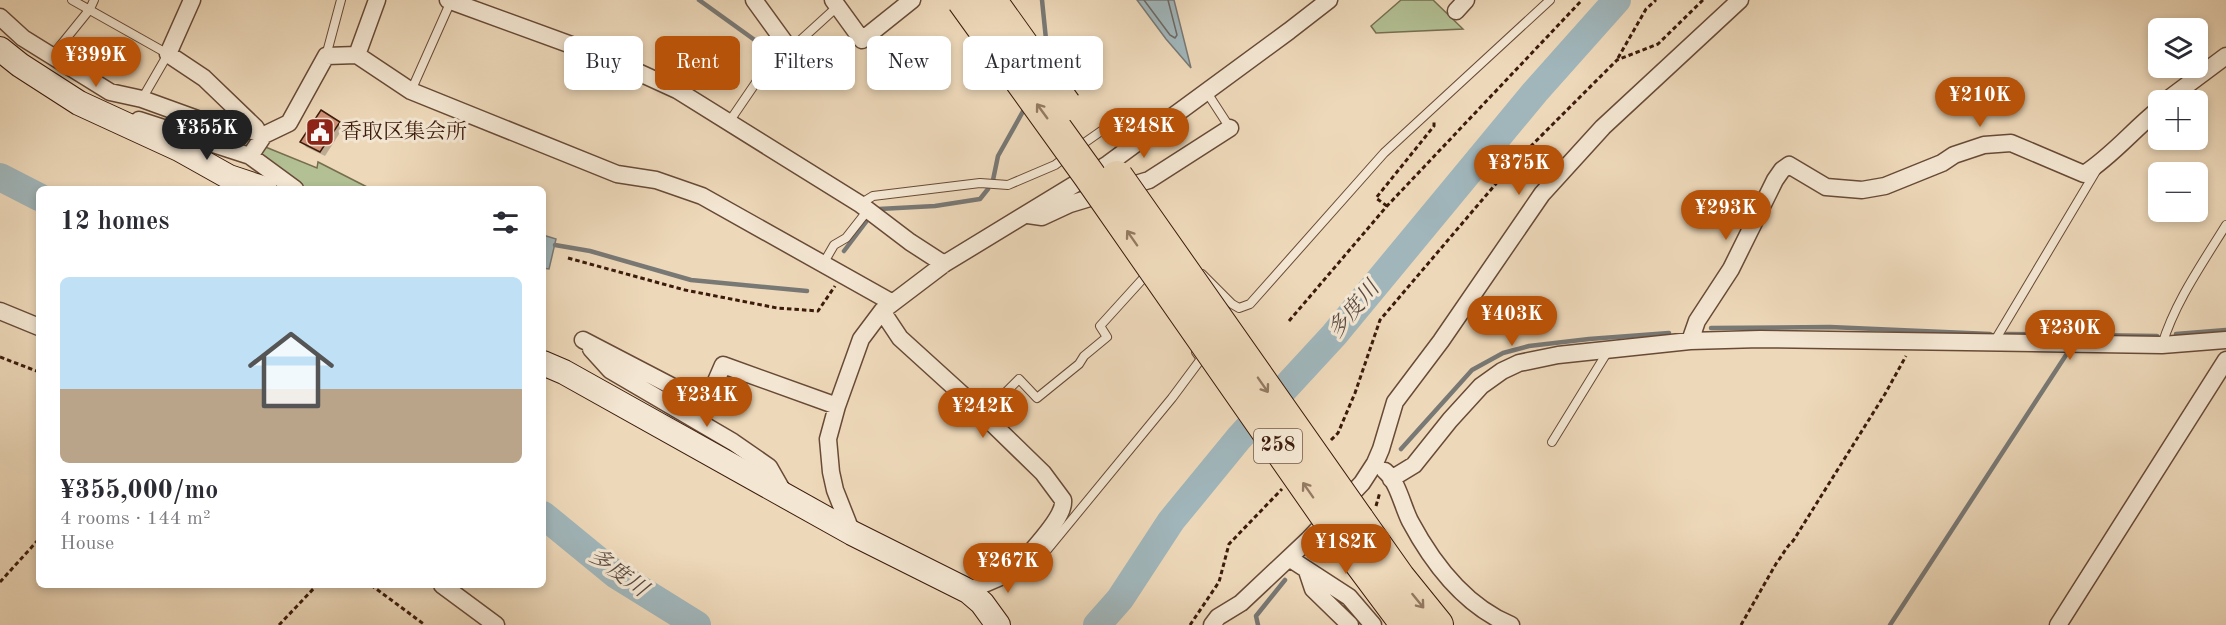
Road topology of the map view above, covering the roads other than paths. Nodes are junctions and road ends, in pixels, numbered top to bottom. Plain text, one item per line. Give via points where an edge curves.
1 (72, 0) edge
2 (94, 0) edge
3 (192, 0) edge
4 (341, 0) edge
5 (377, 0) edge
6 (449, 0) edge
7 (754, 0) edge
8 (912, 0) edge
9 (963, 0) edge
10 (990, 0) edge
11 (1329, 0) edge
12 (1550, 0) edge
13 (1740, 0) edge
14 (835, 3) edge
15 (90, 9) junction
16 (0, 17) edge
17 (780, 36) edge
18 (805, 36) edge
19 (0, 49) edge
20 (168, 54) junction
21 (357, 55) junction
22 (52, 56) junction
23 (326, 56) junction
24 (2226, 56) edge
25 (752, 88) edge
26 (2180, 90) edge
27 (411, 91) junction
28 (1206, 91) junction
29 (142, 99) junction
30 (2148, 118) edge
31 (118, 122) junction
32 (729, 122) junction
33 (1230, 128) joint
34 (1127, 129) dead end
35 (264, 135) junction
36 (250, 156) junction
37 (2101, 163) junction
38 (1098, 170) junction
39 (256, 186) edge
40 (291, 186) edge
41 (864, 207) junction
42 (1025, 215) junction
43 (2226, 225) edge
44 (1178, 241) dead end
45 (823, 264) junction
46 (944, 264) junction
47 (1197, 268) dead end
48 (1204, 277) junction
49 (1165, 304) dead end
50 (887, 306) junction
51 (0, 311) edge
52 (36, 326) edge
53 (1187, 340) dead end
54 (2226, 340) edge
55 (1690, 341) junction
56 (1994, 342) junction
57 (2162, 345) junction
58 (1608, 350) junction
59 (2226, 360) edge
60 (546, 364) edge
61 (837, 406) junction
62 (983, 416) junction
63 (1552, 442) dead end
64 (1375, 463) junction
65 (1391, 479) junction
66 (786, 495) junction
67 (1350, 529) junction
68 (852, 532) junction
69 (1289, 558) junction
70 (1034, 563) junction
71 (1307, 571) junction
72 (446, 588) edge
73 (975, 597) junction
74 (496, 625) edge
75 (998, 625) edge
76 (1212, 625) edge
77 (1350, 625) edge
78 (1373, 625) edge
79 (1407, 625) edge
80 (1437, 625) edge
81 (1511, 625) edge
82 (2058, 625) edge

1 - 15 lane
2 - 15 lane
3 - 20 street
4 - 23 lane
5 - 21 street
6 - 27 lane
6 - 32 street via 607,58 677,90
7 - 17 street
8 - 14 street via 862,40
38 -> 9 highway, 258, bridge
10 - 38 highway, 258, bridge
11 - 28 street
12 - 48 lane via 1384,153 1250,304 1245,308 1232,304
13 - 64 street via 1603,127 1542,194 1395,402
14 - 18 lane
15 - 20 lane
15 - 22 lane
16 - 22 street
19 - 31 street via 78,103
20 - 29 lane
20 - 35 street via 204,78
21 - 23 street
21 - 27 street
22 - 29 street via 110,92
23 - 35 street via 289,123
24 - 26 street
25 - 32 lane
27 - 45 street via 616,174 656,180 702,196
28 - 33 lane
28 - 38 street
29 - 35 street via 200,120
30 - 37 street
31 - 36 street via 135,118
31 - 39 street via 229,177
32 - 41 street
33 - 42 street via 1141,188 1070,204 1042,217
34 - 41 lane via 1107,127 1055,165 1008,185 980,183 873,196
35 - 36 street
36 - 40 street
37 - 55 street via 2084,174 2011,143 1984,145 1885,186 1862,190 1826,187 1789,165 1775,180 1731,269 1697,321
37 - 56 lane
38 - 42 street
38 - 67 highway, 258, bridge
41 - 45 lane via 846,238 834,244
41 - 46 street
42 - 46 street
43 - 57 lane via 2187,288
44 - 62 lane via 1100,326 1107,337 1079,364 1037,398 1019,379
45 - 50 street
46 - 50 street
47 - 48 lane
48 - 49 lane
50 - 61 street via 861,339
50 - 62 street via 900,338
51 - 52 street
53 - 70 lane via 1201,359
54 - 57 street
55 - 56 street
55 - 58 street
56 - 57 street
58 - 63 lane
58 - 65 street via 1558,355 1519,363 1502,371 1470,397 1414,465
59 - 82 street
60 - 66 street
61 - 66 street via 723,365 706,404 583,340 610,370 769,467
61 - 68 street via 828,439 831,472
62 - 70 street via 1043,473 1063,500 1061,513 1030,554
64 - 65 street
64 - 69 street via 1362,483
65 - 81 street via 1409,520 1439,568 1475,606
66 - 68 street
67 - 79 highway, 258
67 -> 80 highway, 258 via 1399,578
68 - 73 street
69 - 71 street
69 - 76 street
70 - 73 street
71 - 77 street via 1313,589
71 - 78 street via 1349,597
72 - 74 street
73 - 75 street

